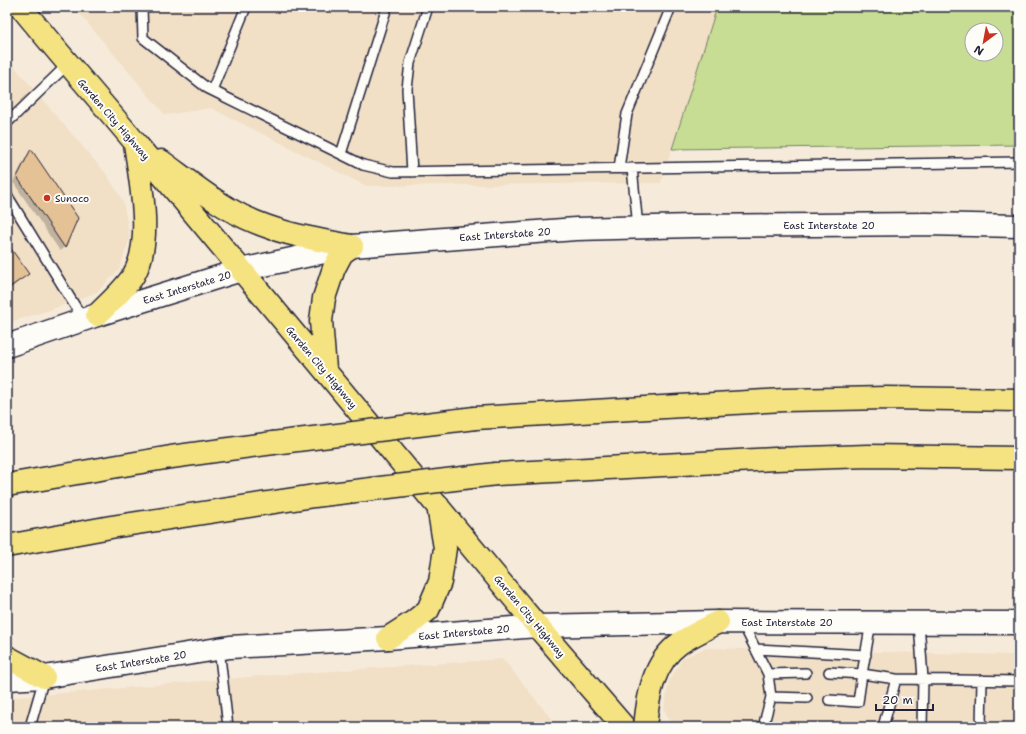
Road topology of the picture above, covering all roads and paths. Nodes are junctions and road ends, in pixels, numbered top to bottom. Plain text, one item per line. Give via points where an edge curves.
1 (21, 7) edge
2 (142, 7) edge
3 (246, 7) edge
4 (387, 7) edge
5 (428, 7) edge
6 (671, 7) edge
7 (67, 65) junction
8 (212, 90) junction
9 (7, 123) edge
10 (135, 143) junction
11 (341, 154) junction
12 (1019, 162) edge
13 (619, 168) junction
14 (632, 168) junction
15 (412, 172) junction
16 (7, 195) edge
17 (1019, 226) edge
18 (638, 227) junction
19 (352, 246) junction
20 (241, 270) junction
21 (91, 318) junction
22 (7, 346) edge
23 (325, 370) junction
24 (1019, 400) edge
25 (1019, 458) edge
26 (7, 486) edge
27 (438, 505) junction
28 (7, 546) edge
29 (718, 622) junction
30 (742, 622) junction
31 (871, 622) junction
32 (919, 623) junction
33 (1019, 623) edge
34 (537, 626) junction
35 (388, 638) junction
36 (219, 648) junction
37 (755, 649) junction
38 (866, 655) junction
39 (7, 657) edge
40 (829, 672) dead end
41 (806, 673) dead end
42 (768, 674) junction
43 (862, 674) junction
44 (44, 676) junction
45 (7, 679) edge
46 (896, 679) junction
47 (923, 679) junction
48 (982, 680) junction
49 (1019, 682) edge
50 (771, 697) junction
51 (807, 698) dead end
52 (829, 700) dead end
53 (30, 727) edge
54 (228, 727) edge
55 (624, 727) edge
56 (645, 727) edge
57 (763, 727) edge
58 (883, 727) edge
59 (922, 727) edge
60 (981, 727) edge

1 - 7 main road, Garden City Highway
2 - 8 lane via 143,38
3 - 8 lane
4 - 11 lane
5 - 15 lane via 410,63 407,89
6 - 13 lane via 627,114
7 - 9 lane
7 - 10 main road, Garden City Highway
8 - 11 lane
10 - 19 main road via 229,209 272,228 298,236
10 - 20 main road, Garden City Highway
10 - 21 main road via 144,231 141,257 133,276
11 - 15 lane via 363,165 393,172
12 - 14 lane
13 - 14 lane
13 - 15 lane
14 - 18 lane
16 - 21 lane
17 - 18 main road, East Interstate 20 via 918,224
18 - 19 main road, East Interstate 20
19 - 20 main road, East Interstate 20
19 - 23 main road via 342,254 334,268 324,298 321,321
20 - 21 main road, East Interstate 20
20 - 23 main road, Garden City Highway
21 - 22 main road, East Interstate 20
23 - 27 main road, Garden City Highway
24 - 26 main road, bridge via 784,400 475,418 273,443
25 - 28 main road, bridge via 868,456 496,474 314,496 111,527
27 - 34 main road, Garden City Highway
27 - 35 main road via 445,548 440,582 428,610
29 - 30 main road, East Interstate 20
29 - 34 main road, East Interstate 20
29 - 56 main road via 680,644 663,659 651,685
30 - 31 main road, East Interstate 20
30 - 37 lane
31 - 32 main road, East Interstate 20
31 - 38 lane
32 - 33 main road, East Interstate 20
32 - 47 lane
34 - 35 main road, East Interstate 20
34 - 55 main road, Garden City Highway
35 - 36 main road, East Interstate 20
36 - 44 main road, East Interstate 20
36 - 54 lane
37 - 38 lane
37 - 42 lane
38 - 43 lane
39 - 44 main road
40 - 43 lane
41 - 42 lane
42 - 50 lane
43 - 46 lane
43 - 52 lane via 858,702
44 - 45 main road, East Interstate 20
44 - 53 lane
46 - 47 lane
46 - 58 lane
47 - 48 lane
47 - 59 lane
48 - 49 lane
48 - 60 lane
50 - 51 lane
50 - 57 lane

